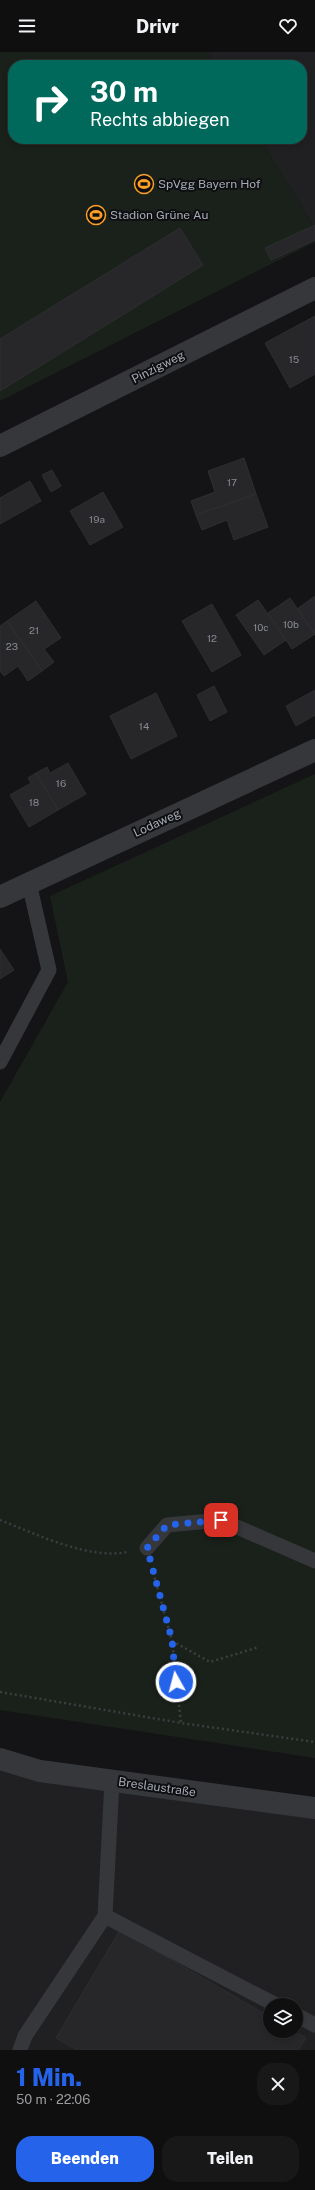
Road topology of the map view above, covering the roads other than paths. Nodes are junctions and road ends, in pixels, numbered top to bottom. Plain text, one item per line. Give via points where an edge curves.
1 (315, 288) edge
2 (0, 446) edge
3 (315, 750) edge
4 (28, 883) junction
5 (0, 898) edge
6 (0, 1062) edge
7 (147, 1548) road end
8 (315, 1561) edge
9 (0, 1759) edge
10 (112, 1781) junction
11 (315, 1808) edge
12 (105, 1916) junction
13 (263, 1998) edge
14 (303, 2019) edge
15 (315, 2025) edge
16 (20, 2050) edge

1 - 2 street, Pinzigweg
3 - 4 street, Lodaweg
4 - 5 street, Lodaweg
4 - 6 lane via 49,970
7 - 8 lane via 167,1525 221,1520
9 - 10 street, Breslaustraße via 40,1771
10 - 11 street, Breslaustraße
10 - 12 lane
12 - 13 lane
12 - 16 lane via 25,2036
14 - 15 lane

